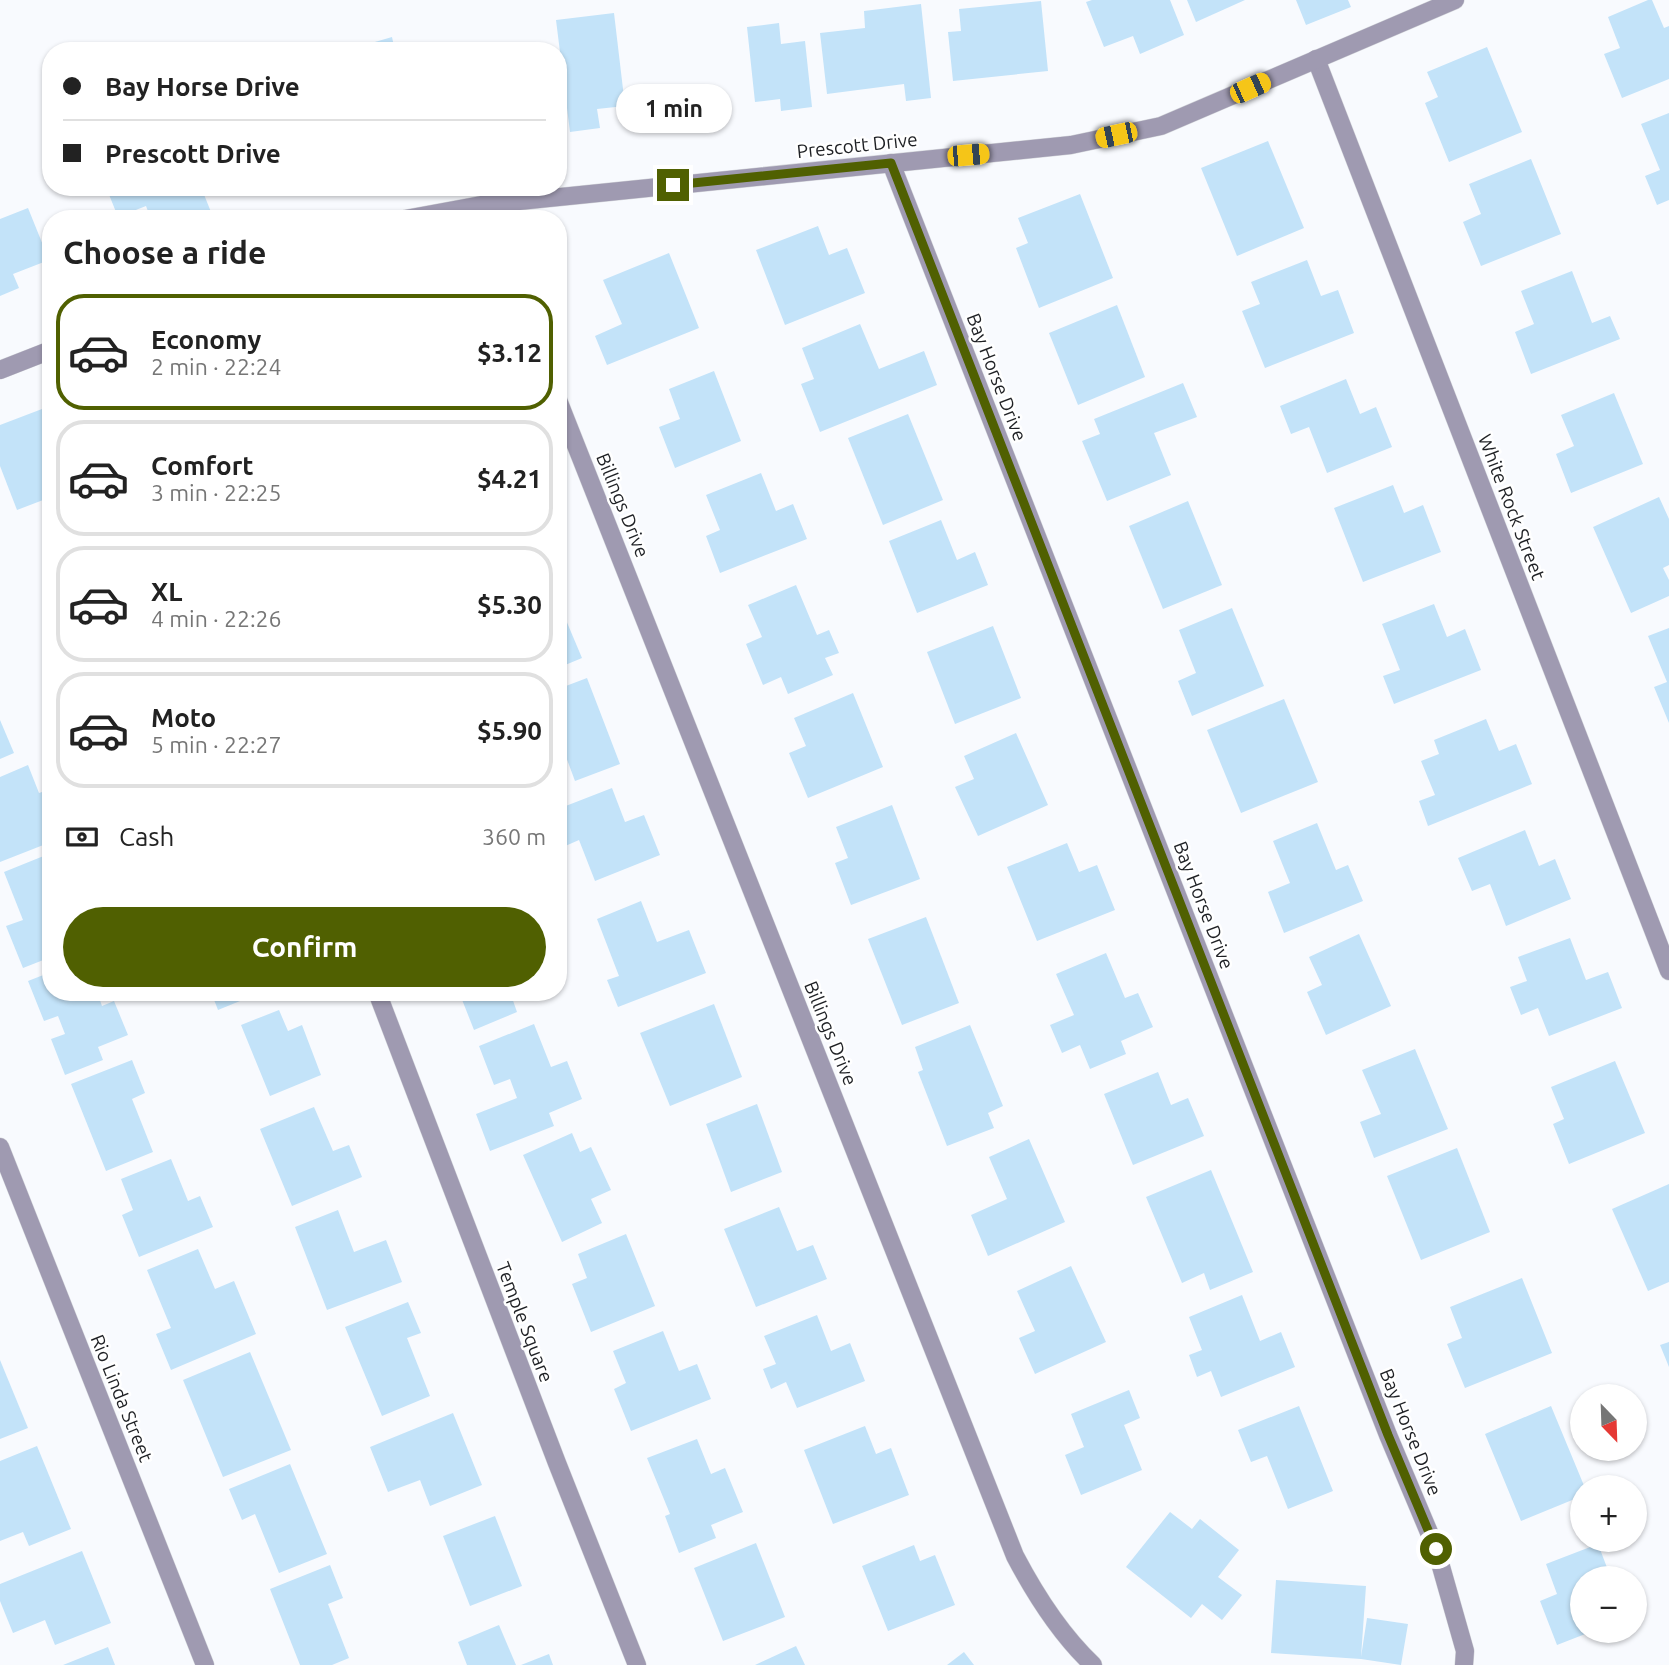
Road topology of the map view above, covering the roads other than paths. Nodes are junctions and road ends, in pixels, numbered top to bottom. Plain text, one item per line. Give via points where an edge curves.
1 (1455, 0) edge
2 (1316, 59) junction
3 (891, 163) junction
4 (501, 210) edge
5 (42, 354) edge
6 (0, 370) edge
7 (567, 423) edge
8 (1669, 971) edge
9 (380, 1001) edge
10 (0, 1147) edge
11 (205, 1665) edge
12 (637, 1665) edge
13 (1093, 1665) edge
14 (1464, 1665) edge

1 - 2 street, Prescott Drive
2 - 3 street, Prescott Drive via 1161,126 1071,145
2 - 8 street, White Rock Street
3 - 4 street, Prescott Drive
3 - 14 street, Bay Horse Drive via 1436,1549 1465,1651
5 - 6 street
7 - 13 street, Billings Drive via 1016,1556 1035,1594
9 - 12 street, Temple Square
10 - 11 street, Rio Linda Street

